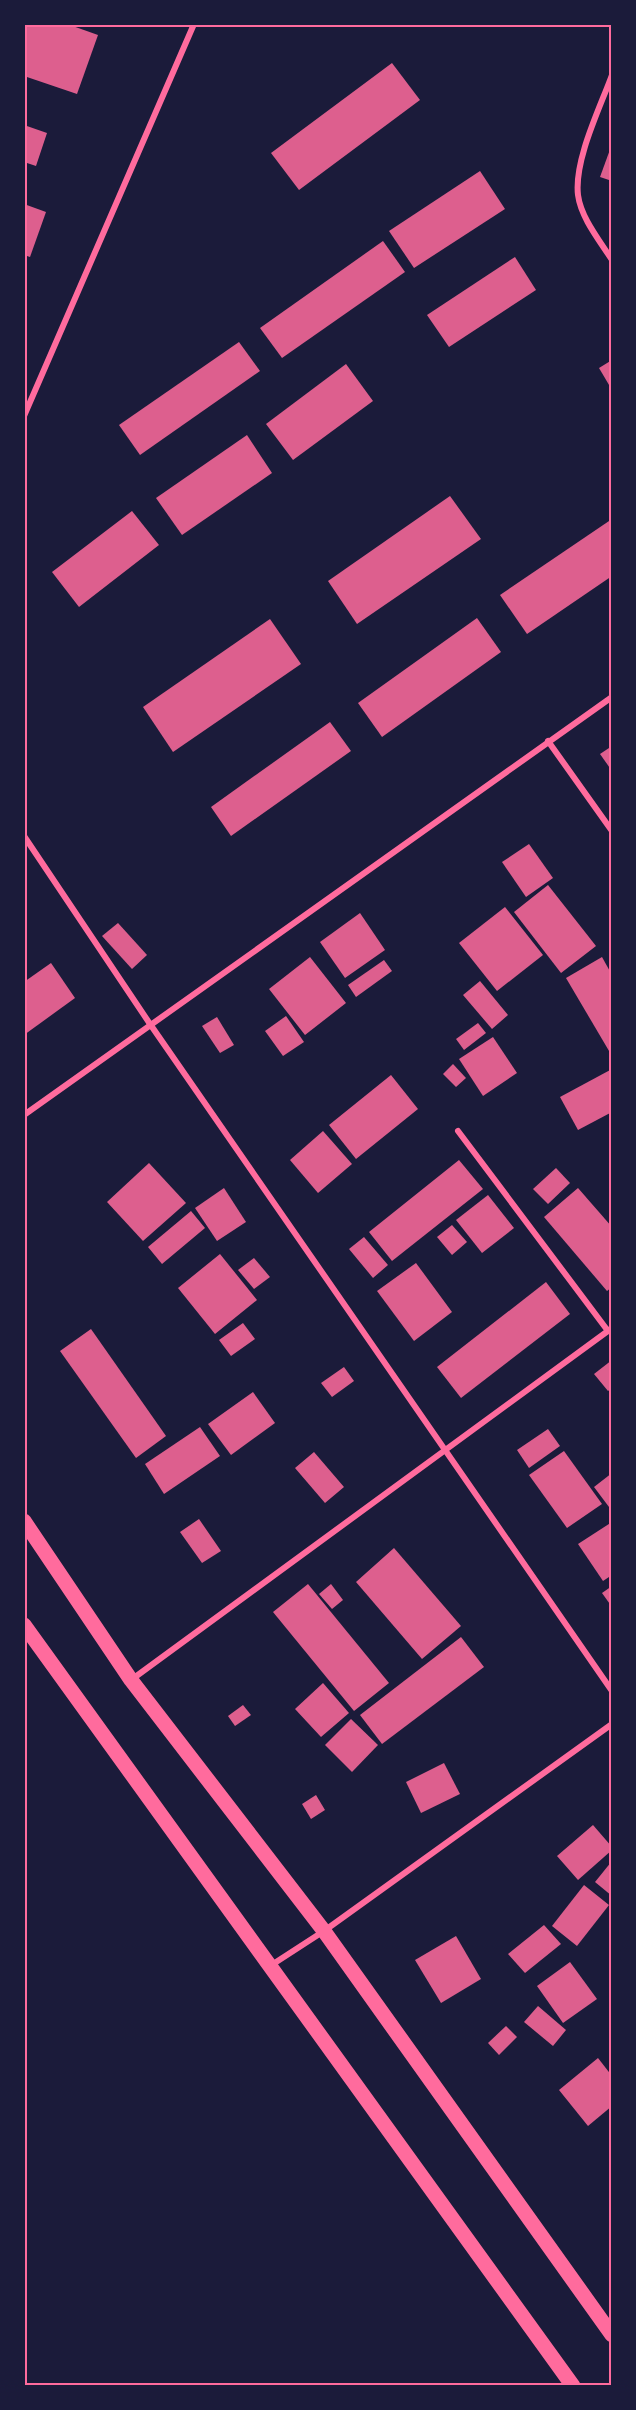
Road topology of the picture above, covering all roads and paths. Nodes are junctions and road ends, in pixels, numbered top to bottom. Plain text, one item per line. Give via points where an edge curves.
1 (194, 24) edge
2 (612, 75) edge
3 (612, 260) edge
4 (24, 416) edge
5 (612, 697) edge
6 (548, 741) junction
7 (612, 831) edge
8 (24, 836) edge
9 (150, 1024) junction
10 (24, 1115) edge
11 (458, 1131) dead end
12 (610, 1329) edge
13 (447, 1451) junction
14 (24, 1521) edge
15 (24, 1625) edge
16 (131, 1680) junction
17 (612, 1691) edge
18 (612, 1724) edge
19 (324, 1931) junction
20 (269, 1966) junction
21 (612, 2335) edge
22 (573, 2386) edge

1 - 4 street
2 - 3 street via 579,172 578,196
5 - 6 street
6 - 7 street
6 - 9 street
8 - 9 street
9 - 10 street
9 - 13 street
11 - 12 street
12 - 13 street
13 - 16 street
13 - 17 street
14 - 16 main road
15 - 20 main road
16 - 19 main road
18 - 19 street
19 - 20 street
19 - 21 main road
20 - 22 main road

